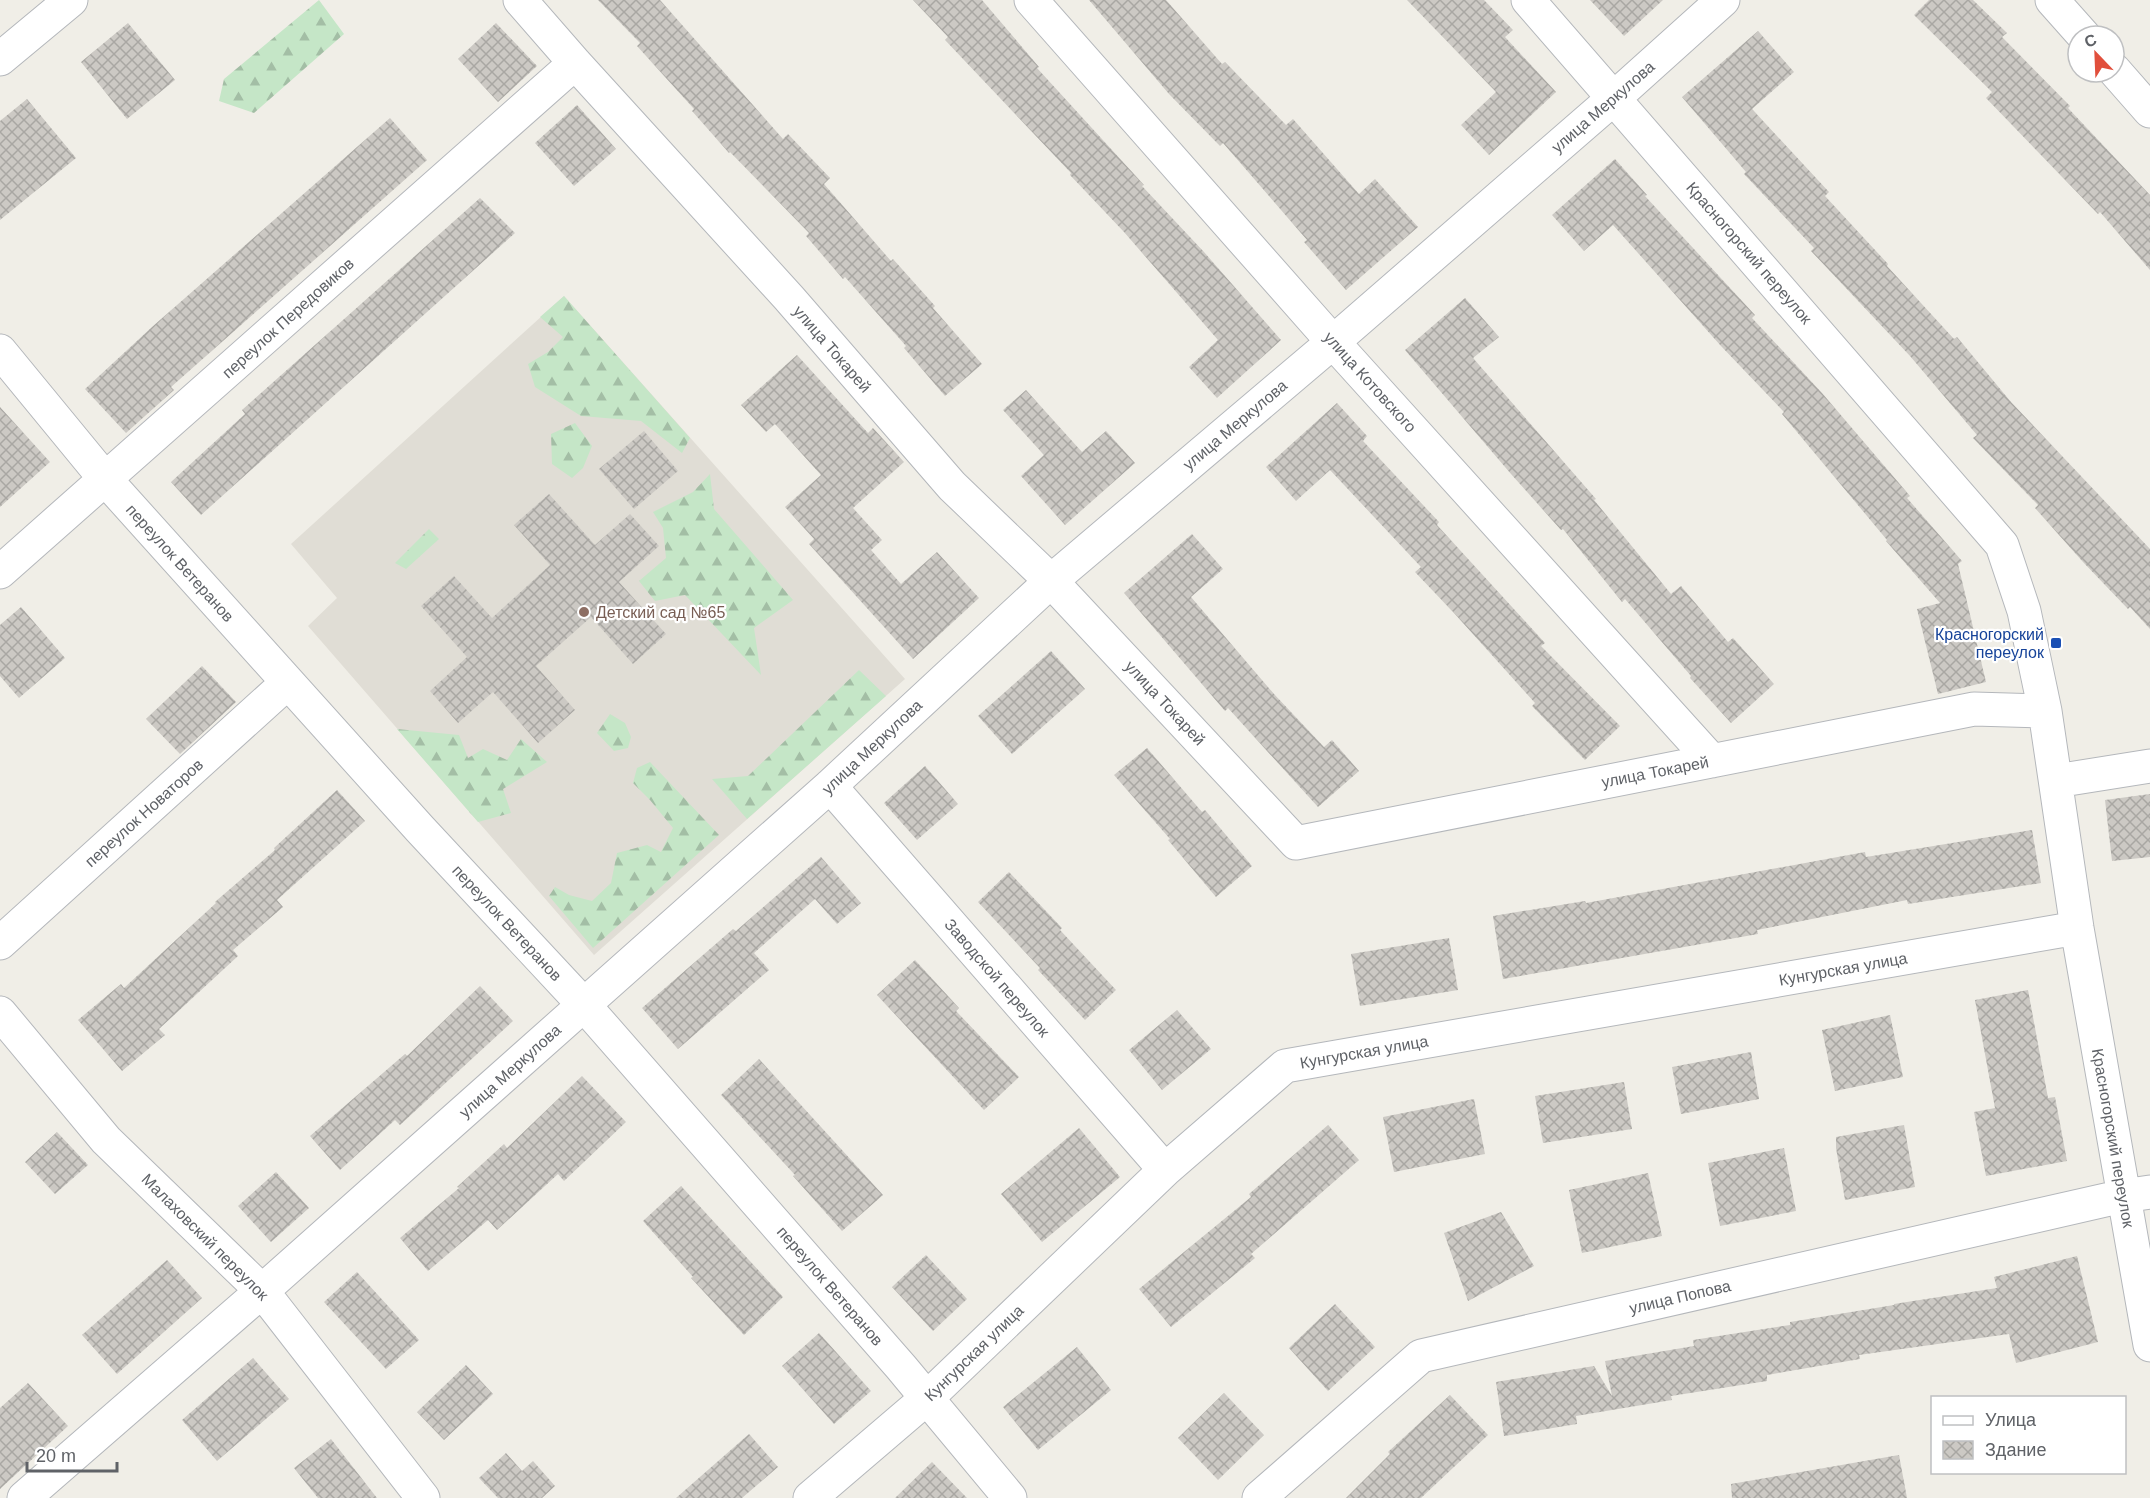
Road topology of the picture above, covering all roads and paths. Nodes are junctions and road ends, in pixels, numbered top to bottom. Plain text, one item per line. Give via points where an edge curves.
1 (71, 0) edge
2 (520, 0) edge
3 (1031, 0) edge
4 (1528, 0) edge
5 (1723, 0) edge
6 (2052, 0) edge
7 (2073, 24) edge
8 (0, 59) edge
9 (575, 63) junction
10 (2126, 84) edge
11 (1614, 98) junction
12 (2150, 111) edge
13 (1333, 342) junction
14 (0, 351) edge
15 (106, 480) junction
16 (0, 572) edge
17 (1051, 581) junction
18 (287, 683) junction
19 (2045, 711) junction
20 (1712, 761) junction
21 (2150, 766) edge
22 (2056, 781) junction
23 (830, 786) junction
24 (2077, 928) junction
25 (0, 943) edge
26 (584, 1005) junction
27 (0, 1013) edge
28 (1165, 1170) junction
29 (2137, 1194) edge
30 (262, 1290) junction
31 (2150, 1345) edge
32 (927, 1398) junction
33 (24, 1498) edge
34 (423, 1498) edge
35 (810, 1498) edge
36 (1010, 1498) edge
37 (1258, 1498) edge

1 - 8 street
2 - 9 street, улица Токарей
3 - 13 street, улица Котовского
4 - 11 street, Красногорский переулок
5 - 11 street, улица Меркулова
6 - 7 street
9 - 15 street, переулок Передовиков
9 - 17 street, улица Токарей via 789,298 952,486
10 - 12 street
11 - 13 street, улица Меркулова
11 - 19 street, Красногорский переулок via 2002,544 2024,611
13 - 17 street, улица Меркулова
13 - 20 street, улица Котовского
14 - 15 street, переулок Ветеранов
15 - 16 street, переулок Передовиков
15 - 18 street, переулок Ветеранов
17 - 20 street, улица Токарей via 1296,843
17 - 23 street, улица Меркулова
18 - 25 street, переулок Новаторов
18 - 26 street, переулок Ветеранов
19 - 20 street, улица Токарей via 1974,710
19 - 22 street, Красногорский переулок
21 - 22 street
22 - 24 street, Красногорский переулок
23 - 26 street, улица Меркулова
23 - 28 street, Заводской переулок
24 - 28 street, Кунгурская улица via 1285,1066
24 - 29 street, Красногорский переулок
26 - 30 street, улица Меркулова
26 - 32 street, переулок Ветеранов
27 - 30 street, Малаховский переулок via 106,1140
28 - 32 street, Кунгурская улица
29 - 31 street, Красногорский переулок
29 - 37 street, улица Попова via 1421,1356
30 - 33 street, улица Меркулова
30 - 34 street, Малаховский переулок
32 - 35 street, Кунгурская улица
32 - 36 street, переулок Ветеранов

